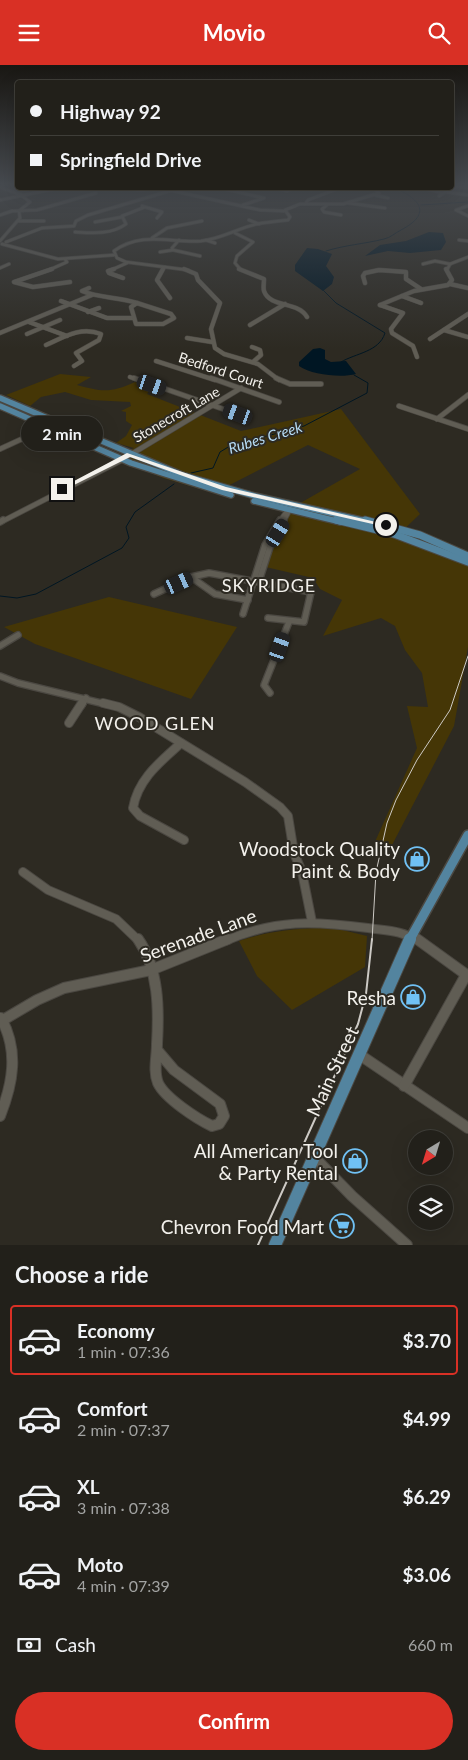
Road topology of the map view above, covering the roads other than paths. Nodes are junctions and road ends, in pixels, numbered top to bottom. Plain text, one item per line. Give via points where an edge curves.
1 (16, 239) edge
2 (148, 239) edge
3 (166, 239) edge
4 (251, 239) edge
5 (459, 239) dead end
6 (179, 240) junction
7 (206, 240) joint
8 (468, 241) edge
9 (3, 242) edge
10 (215, 243) dead end
11 (173, 250) junction
12 (160, 252) dead end
13 (114, 255) junction
14 (200, 255) dead end
15 (468, 257) edge
16 (66, 259) junction
17 (127, 263) junction
18 (423, 264) dead end
19 (450, 264) junction
20 (10, 265) dead end
21 (165, 267) junction
22 (0, 268) edge
23 (123, 278) dead end
24 (70, 282) dead end
25 (366, 283) dead end
26 (450, 284) junction
27 (89, 288) dead end
28 (468, 288) edge
29 (422, 289) junction
30 (92, 295) junction
31 (402, 296) junction
32 (170, 298) dead end
33 (61, 301) dead end
34 (137, 303) junction
35 (285, 303) junction
36 (421, 303) dead end
37 (69, 305) junction
38 (99, 308) dead end
39 (88, 312) junction
40 (468, 315) edge
41 (307, 317) dead end
42 (133, 318) junction
43 (60, 320) dead end
44 (29, 322) junction
45 (250, 325) dead end
46 (43, 327) junction
47 (444, 330) junction
48 (0, 333) edge
49 (27, 334) dead end
50 (68, 336) junction
51 (468, 337) edge
52 (187, 338) dead end
53 (430, 339) dead end
54 (212, 342) junction
55 (46, 345) dead end
56 (252, 347) dead end
57 (417, 357) dead end
58 (90, 358) dead end
59 (156, 361) dead end
60 (253, 362) junction
61 (81, 363) junction
62 (74, 366) dead end
63 (130, 377) dead end
64 (321, 384) dead end
65 (241, 388) junction
66 (468, 395) edge
67 (0, 398) edge
68 (279, 402) dead end
69 (214, 405) junction
70 (0, 406) edge
71 (399, 406) dead end
72 (246, 417) dead end
73 (437, 419) junction
74 (48, 427) junction
75 (468, 429) edge
76 (140, 448) junction
77 (0, 449) edge
78 (118, 449) junction
79 (129, 454) junction
80 (121, 459) junction
81 (131, 463) junction
82 (111, 466) junction
83 (29, 507) junction
84 (290, 508) junction
85 (304, 514) junction
86 (285, 521) junction
87 (0, 522) edge
88 (456, 553) junction
89 (468, 556) edge
90 (468, 562) edge
91 (192, 577) junction
92 (255, 582) junction
93 (154, 594) dead end
94 (248, 600) junction
95 (243, 614) dead end
96 (268, 618) dead end
97 (289, 622) junction
98 (18, 635) dead end
99 (0, 646) edge
100 (0, 676) edge
101 (270, 693) dead end
102 (86, 697) junction
103 (69, 723) dead end
104 (181, 743) junction
105 (468, 835) edge
106 (184, 840) dead end
107 (23, 872) dead end
108 (312, 922) junction
109 (412, 938) junction
110 (151, 971) junction
111 (467, 975) edge
112 (1, 1019) edge
113 (157, 1049) junction
114 (360, 1055) junction
115 (404, 1086) junction
116 (0, 1116) edge
117 (468, 1128) edge
118 (314, 1157) junction
119 (275, 1245) edge
120 (407, 1245) edge

1 - 9 street
2 - 13 street via 121,246
3 - 6 street
4 - 35 street via 253,243 237,256 235,263 239,269 264,279 266,294
5 - 8 street
6 - 7 street
6 - 11 street
7 - 10 street
9 - 16 street via 51,258
11 - 12 street
11 - 14 street
13 - 16 street
13 - 17 street
15 - 19 street
16 - 24 street via 63,265 14,282 31,287
17 - 21 street
17 - 23 street via 108,271
18 - 19 street via 435,261
19 - 26 street via 446,269 452,280
20 - 22 street
21 - 32 street via 158,273 157,280
21 - 54 street via 194,272 220,303 211,322
25 - 29 street via 365,273 406,272 406,279
26 - 28 street
26 - 29 street
27 - 30 street via 82,291
29 - 31 street
30 - 34 street via 114,296
30 - 37 street
31 - 36 street
31 - 57 street via 380,305 403,313 391,329 392,333 413,346
33 - 37 street
34 - 42 street via 131,307
34 - 42 street via 171,314 174,318 151,325 136,324
35 - 41 street via 302,310
35 - 45 street
37 - 39 street
37 - 44 street
38 - 39 street
39 - 42 street via 112,319
40 - 47 street
43 - 46 street
44 - 46 street
44 - 48 street
46 - 49 street
46 - 50 street
47 - 51 street
47 - 53 street
50 - 55 street
50 - 61 street via 82,331 102,334 99,340 76,353
52 - 54 street
54 - 60 street via 222,353
56 - 60 street via 261,352 260,358
58 - 61 street
59 - 65 street, Bedford Court
60 - 64 street via 281,381
61 - 62 street
63 - 69 street
65 - 68 street, Bedford Court
65 - 69 street, Stonecroft Lane
66 - 73 street
67 - 78 main road
69 - 72 street
69 - 76 street, Stonecroft Lane
70 - 74 main road
71 - 73 street
73 - 75 street
74 - 77 street
74 - 80 main road
76 - 78 street
76 - 79 street, Stonecroft Lane
78 - 79 main road
79 - 80 street, Stonecroft Lane
79 - 84 main road via 210,484
80 - 81 main road
80 - 82 street
80 - 83 street
81 - 82 street
81 - 84 main road via 189,483
82 - 83 street
83 - 87 street
84 - 85 main road
84 - 86 street
84 - 88 main road via 400,529
84 - 92 street via 265,545 253,579
85 - 86 street
85 - 88 main road via 394,534
86 - 92 street via 273,541 259,581
88 - 89 main road
88 - 90 main road
91 - 92 street via 219,573
91 - 93 street
91 - 94 street via 215,594
92 - 94 street
92 - 97 street via 311,592 304,622
94 - 95 street
96 - 97 street
97 - 101 street via 274,665 265,680 264,685
98 - 99 street
100 - 102 street via 18,683
102 - 103 street
102 - 104 street via 119,707
104 - 106 street via 142,781 135,794 133,808 140,817
104 - 108 street via 244,782 288,816
105 - 109 main road, Main Street
107 - 110 street via 48,890 99,909 127,926 145,949
108 - 109 street, Serenade Lane via 392,929
108 - 110 street, Serenade Lane via 264,927
109 - 111 street, Serenade Lane via 435,950
109 - 114 main road, Main Street
110 - 112 street, Serenade Lane via 73,985 45,995
110 - 113 street via 158,1004
111 - 115 street
112 - 116 street via 14,1054 10,1094
113 - 113 street via 154,1065 161,1087 208,1124 219,1124 224,1116 220,1104 174,1070
114 - 115 street
114 - 118 main road, Main Street
115 - 117 street
118 - 119 main road, Main Street
118 - 120 street

